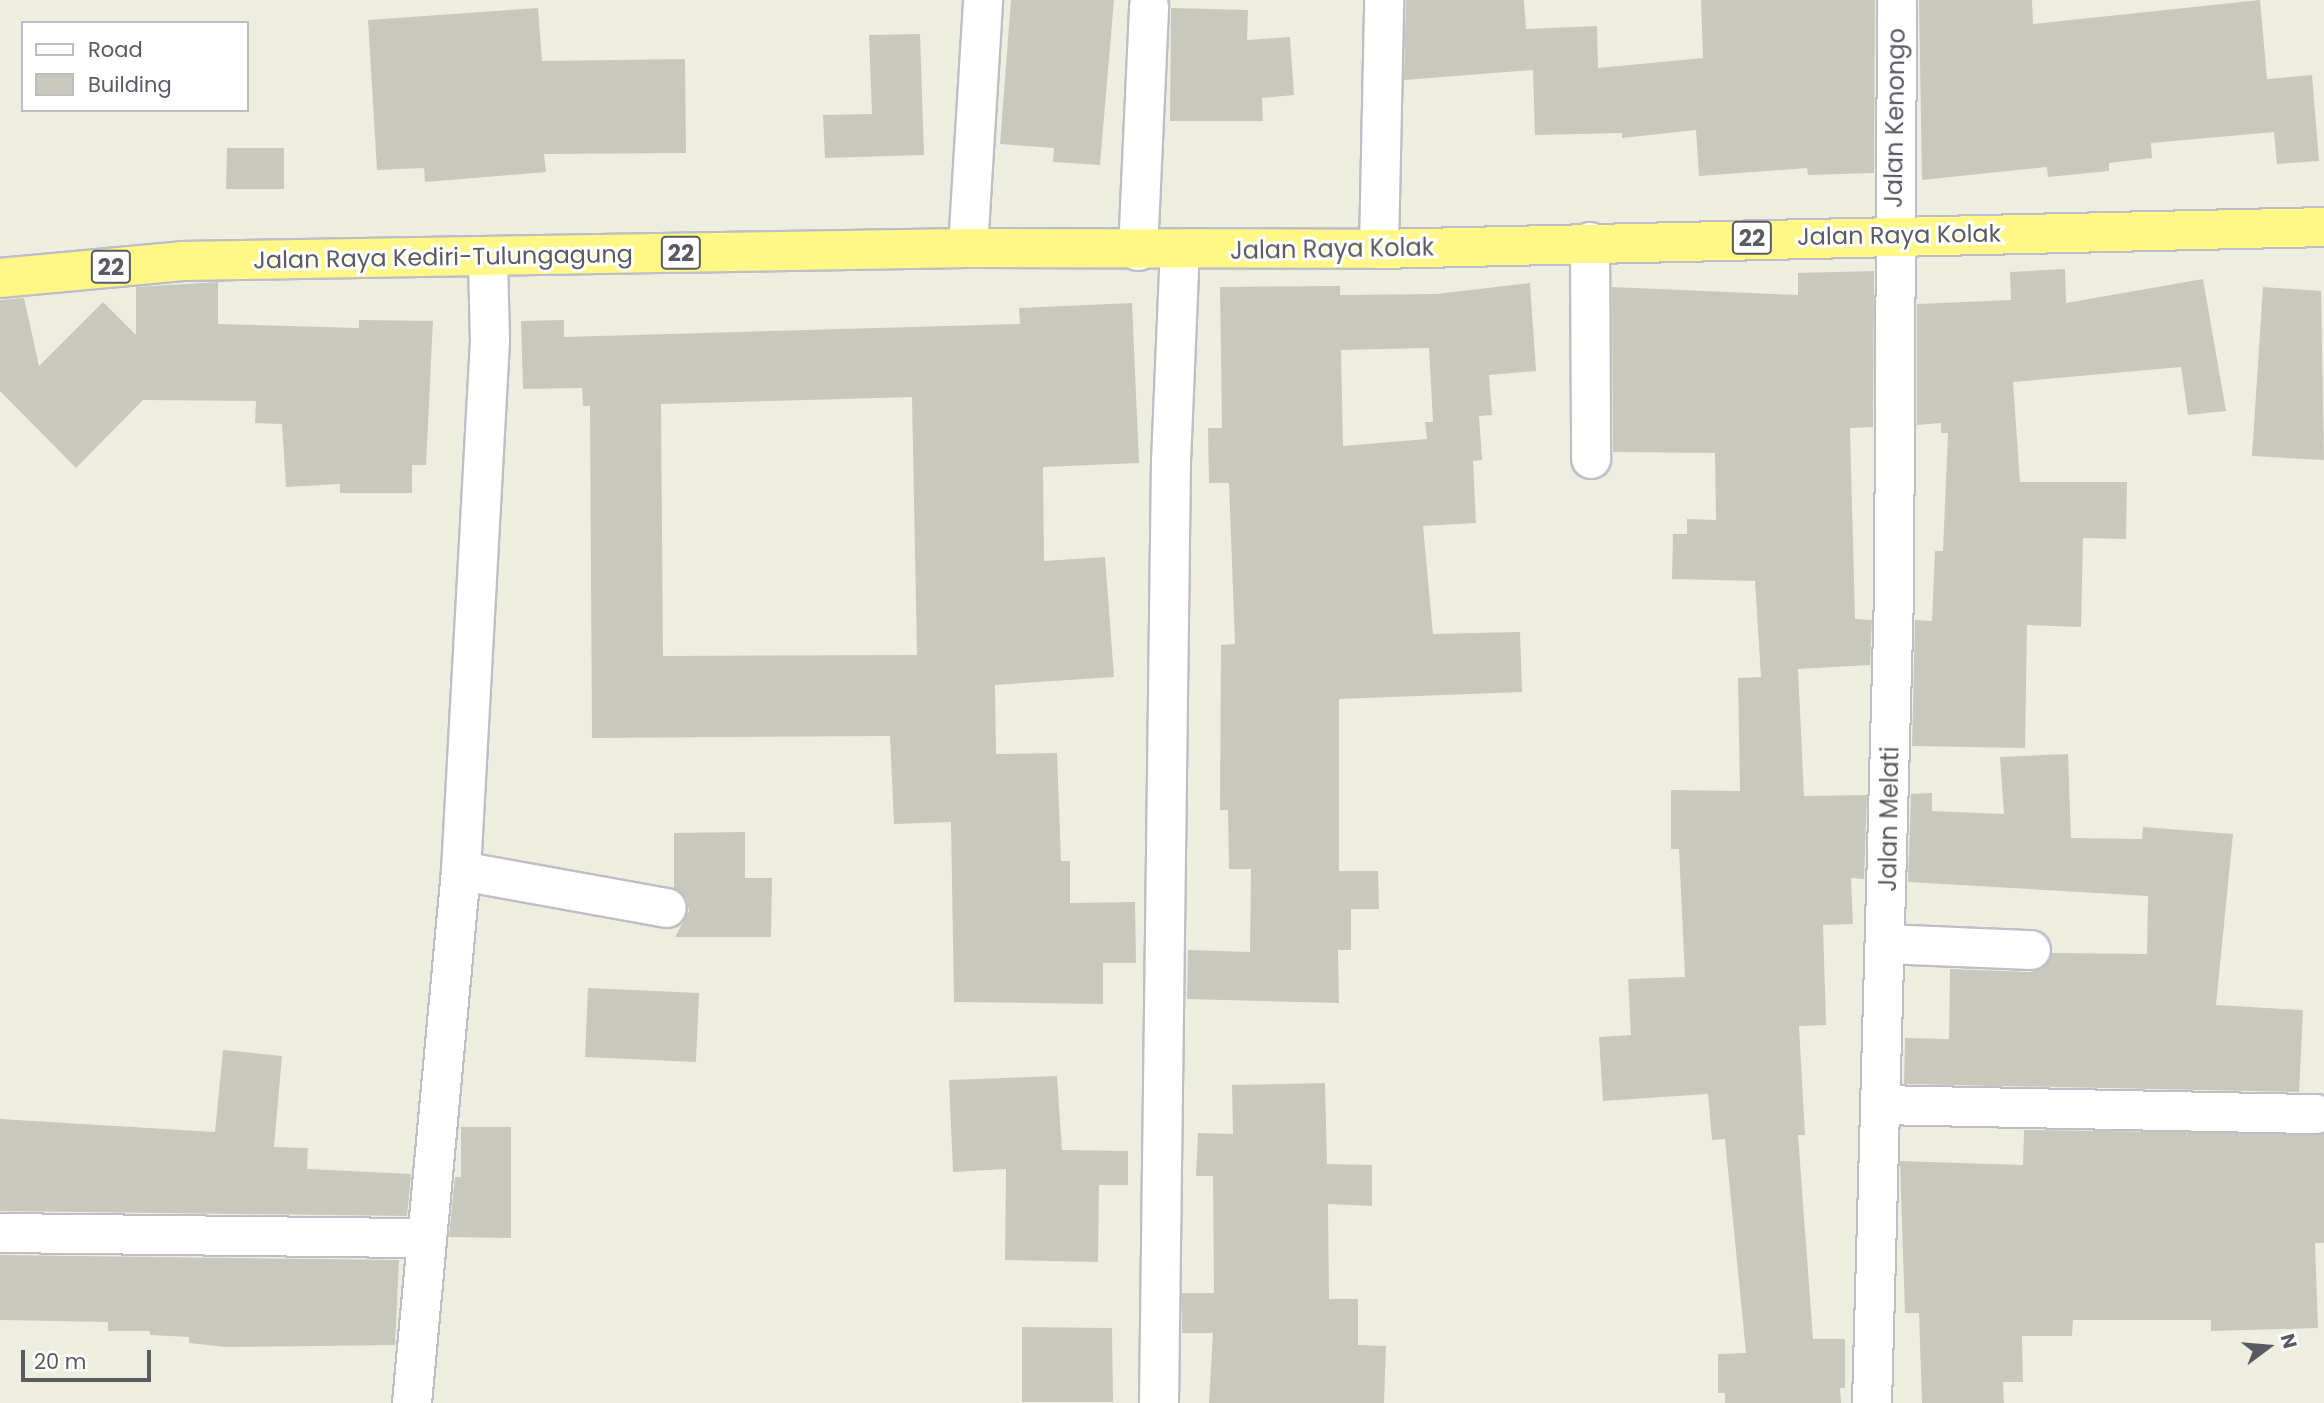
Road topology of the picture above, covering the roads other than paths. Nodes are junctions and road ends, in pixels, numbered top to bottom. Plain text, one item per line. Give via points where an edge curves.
1 (983, 0) edge
2 (1384, 0) edge
3 (1898, 0) edge
4 (1149, 6) dead end
5 (2324, 227) edge
6 (1893, 235) junction
7 (1590, 242) junction
8 (968, 248) junction
9 (1378, 248) junction
10 (1138, 251) junction
11 (1180, 251) junction
12 (488, 257) junction
13 (0, 278) edge
14 (1591, 459) dead end
15 (461, 871) junction
16 (667, 908) dead end
17 (1886, 944) junction
18 (2031, 950) dead end
19 (1880, 1105) junction
20 (2316, 1114) dead end
21 (0, 1233) edge
22 (427, 1238) junction
23 (412, 1403) edge
24 (1159, 1403) edge
25 (1872, 1403) edge

1 - 8 street
2 - 9 street
3 - 6 street, Jalan Kenongo
4 - 10 street
5 - 6 highway, Jalan Raya Kolak / 22
6 - 7 highway, Jalan Raya Kolak / 22
6 - 17 street, Jalan Melati via 1894,597
7 - 9 highway, Jalan Raya Kolak / 22
7 - 14 street
8 - 10 highway, Jalan Raya Kediri-Tulungagung / 22
8 - 12 highway, Jalan Raya Kediri-Tulungagung / 22
9 - 11 highway, Jalan Raya Kolak / 22
10 - 11 highway, Jalan Raya Kediri-Tulungagung / 22
11 - 24 street via 1171,462
12 - 13 highway, Jalan Raya Kediri-Tulungagung / 22 via 183,261
12 - 15 street via 490,325
15 - 16 street
15 - 22 street
17 - 18 street
17 - 19 street, Jalan Melati
19 - 20 street
19 - 25 street, Jalan Melati
21 - 22 street
22 - 23 street

